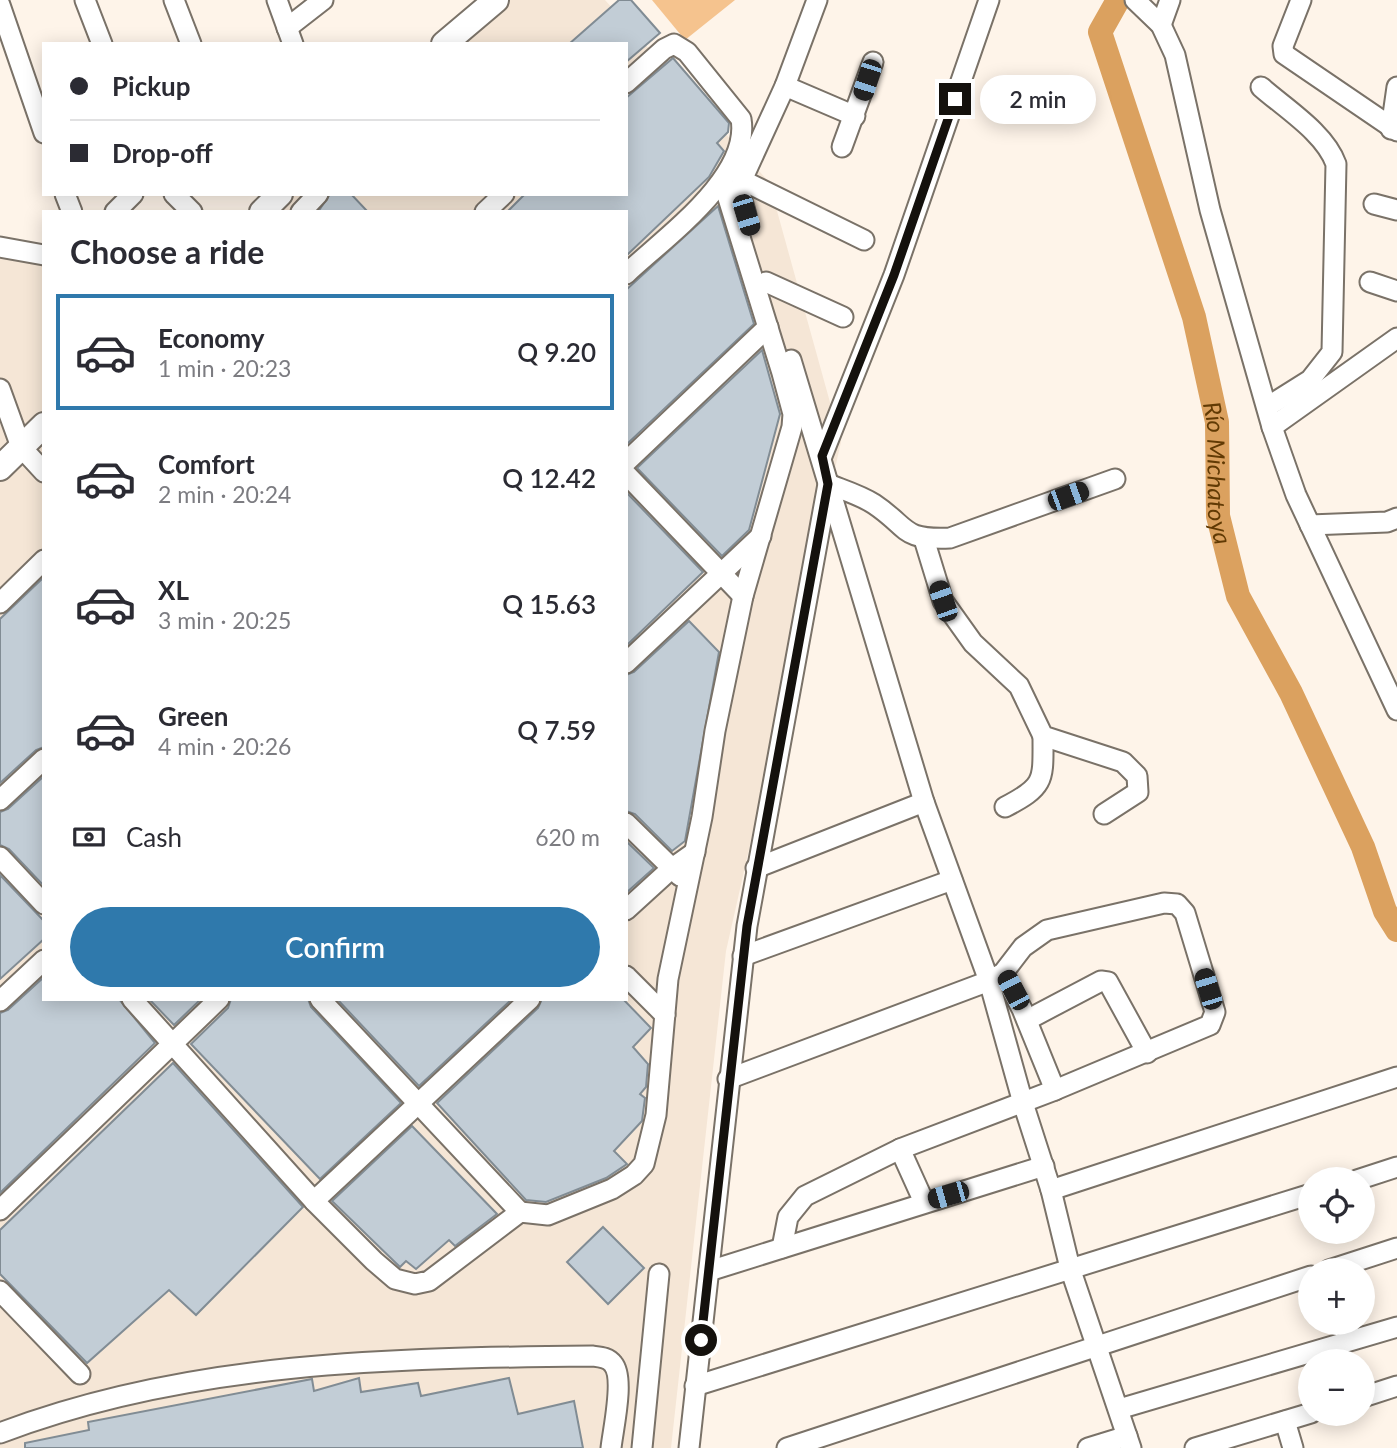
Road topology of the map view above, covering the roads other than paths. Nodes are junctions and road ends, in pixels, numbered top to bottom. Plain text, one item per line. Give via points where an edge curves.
1 (85, 0) edge
2 (174, 0) edge
3 (277, 0) edge
4 (323, 0) edge
5 (496, 0) edge
6 (817, 0) edge
7 (989, 0) edge
8 (1170, 0) edge
9 (1301, 0) edge
10 (0, 5) edge
11 (1147, 12) edge
12 (290, 36) edge
13 (101, 42) edge
14 (190, 42) edge
15 (446, 42) edge
16 (873, 62) dead end
17 (628, 81) edge
18 (785, 86) junction
19 (1261, 87) dead end
20 (1397, 88) edge
21 (855, 116) junction
22 (42, 127) edge
23 (1394, 130) edge
24 (842, 147) dead end
25 (733, 181) junction
26 (130, 196) edge
27 (176, 196) edge
28 (278, 196) edge
29 (316, 196) edge
30 (502, 196) edge
31 (1374, 204) dead end
32 (117, 210) edge
33 (190, 210) edge
34 (264, 210) edge
35 (302, 210) edge
36 (487, 210) edge
37 (1397, 210) edge
38 (864, 240) dead end
39 (0, 247) edge
40 (42, 255) edge
41 (628, 272) edge
42 (766, 282) junction
43 (1370, 282) dead end
44 (1397, 291) edge
45 (843, 317) dead end
46 (768, 327) junction
47 (1397, 338) edge
48 (0, 389) edge
49 (1267, 407) junction
50 (42, 427) edge
51 (1272, 427) junction
52 (22, 447) junction
53 (822, 456) junction
54 (628, 459) edge
55 (0, 468) edge
56 (42, 470) edge
57 (628, 476) edge
58 (1115, 479) dead end
59 (828, 484) junction
60 (1397, 518) edge
61 (1310, 526) junction
62 (762, 535) junction
63 (924, 539) junction
64 (42, 562) edge
65 (721, 572) junction
66 (743, 596) junction
67 (0, 603) edge
68 (628, 661) edge
69 (1397, 710) edge
70 (1043, 736) junction
71 (42, 761) edge
72 (0, 800) edge
73 (924, 802) junction
74 (1005, 807) dead end
75 (1104, 814) dead end
76 (628, 825) edge
77 (695, 852) junction
78 (0, 857) edge
79 (756, 868) junction
80 (671, 869) junction
81 (952, 880) junction
82 (689, 883) junction
83 (42, 902) edge
84 (628, 908) edge
85 (743, 956) junction
86 (42, 962) edge
87 (996, 977) junction
88 (628, 978) edge
89 (0, 1001) edge
90 (134, 1001) edge
91 (217, 1001) edge
92 (322, 1001) edge
93 (528, 1001) edge
94 (665, 1015) junction
95 (1027, 1020) junction
96 (173, 1043) junction
97 (1147, 1053) junction
98 (1397, 1077) edge
99 (728, 1079) junction
100 (1055, 1090) junction
101 (1023, 1103) junction
102 (417, 1104) junction
103 (900, 1149) junction
104 (1044, 1167) junction
105 (1397, 1167) edge
106 (1375, 1174) edge
107 (1051, 1190) junction
108 (1298, 1198) edge
109 (314, 1201) junction
110 (925, 1202) junction
111 (0, 1210) edge
112 (520, 1212) junction
113 (782, 1248) junction
114 (1397, 1248) edge
115 (1366, 1258) edge
116 (1070, 1268) junction
117 (709, 1271) junction
118 (659, 1274) dead end
119 (1298, 1280) edge
120 (0, 1291) edge
121 (1397, 1327) edge
122 (1097, 1347) junction
123 (80, 1374) dead end
124 (695, 1386) junction
125 (1397, 1386) edge
126 (1375, 1393) edge
127 (1119, 1409) junction
128 (1298, 1417) edge
129 (1285, 1421) junction
130 (0, 1433) edge
131 (1129, 1442) edge
132 (611, 1448) edge
133 (642, 1448) edge
134 (689, 1448) edge
135 (787, 1448) edge
136 (1088, 1448) edge
137 (1195, 1448) edge
138 (1293, 1448) edge

1 - 13 street
2 - 14 street
3 - 12 street
4 - 12 street
5 - 15 main road
6 - 18 street
7 - 53 street via 894,275
8 - 11 street
9 - 23 street via 1284,54
10 - 22 street
11 - 49 street via 1179,68 1210,210
16 - 21 street
17 - 25 street via 674,44 687,52 741,119 743,132
18 - 21 street
18 - 25 street
19 - 49 street via 1321,140 1336,164 1332,352 1310,380
20 - 23 street
21 - 24 street
25 - 38 street
25 - 41 street
25 - 42 street
25 - 46 street
26 - 32 street
27 - 33 street
28 - 34 main road
29 - 35 street
30 - 36 street
31 - 37 street
39 - 40 street
42 - 45 street
42 - 53 street
43 - 44 street
46 - 54 street
46 - 62 street via 793,414
47 - 51 street
48 - 52 street
49 - 51 street
50 - 52 main road
51 - 61 street
52 - 55 main road
52 - 56 street
53 - 59 street
57 - 65 street
58 - 63 street via 950,538
59 - 63 street via 872,502 913,537
59 - 73 street
59 - 79 street
60 - 61 street
61 - 69 street
62 - 65 street
62 - 66 street
63 - 70 street via 943,601 973,643 1019,686
64 - 67 street
65 - 66 street
65 - 68 street
66 - 77 street
70 - 74 street via 1042,779 1030,794
70 - 75 street via 1123,762 1137,776 1138,792
71 - 72 street
73 - 79 street
73 - 81 street
76 - 80 street
77 - 80 street
77 - 82 street
78 - 83 street
79 - 85 street
80 - 82 street
80 - 84 street
81 - 85 street
81 - 87 street
82 - 94 street
85 - 99 street
86 - 89 street
87 - 95 street
87 - 97 street via 1023,947 1047,930 1148,906 1177,904 1185,913 1215,1012 1210,1025
87 - 99 street
87 - 101 street
88 - 94 street
90 - 96 street
91 - 96 street
92 - 102 street
93 - 102 street
94 - 112 street via 656,1115 644,1164 612,1189 548,1215
95 - 97 street via 1101,981 1108,982
95 - 100 street
96 - 109 street
96 - 111 street
97 - 100 street
98 - 107 street
99 - 117 street
100 - 101 street
101 - 103 street
101 - 104 street
102 - 109 street
102 - 112 street
103 - 110 street
103 - 113 street via 805,1196 788,1217
104 - 107 street
104 - 110 street
105 - 106 street
107 - 116 street
108 - 116 street
109 - 112 street via 395,1279 415,1284 442,1274
110 - 113 street
113 - 117 street
114 - 115 street
116 - 122 street
116 - 124 street
117 - 124 street
118 - 133 street
119 - 122 street
120 - 123 street
121 - 127 street
122 - 127 street
122 - 135 street
124 - 134 street
125 - 126 street
127 - 131 street
128 - 129 street
129 - 137 street
129 - 138 street
130 - 132 street via 164,1387 288,1366 592,1356 607,1358 619,1379
131 - 136 street

